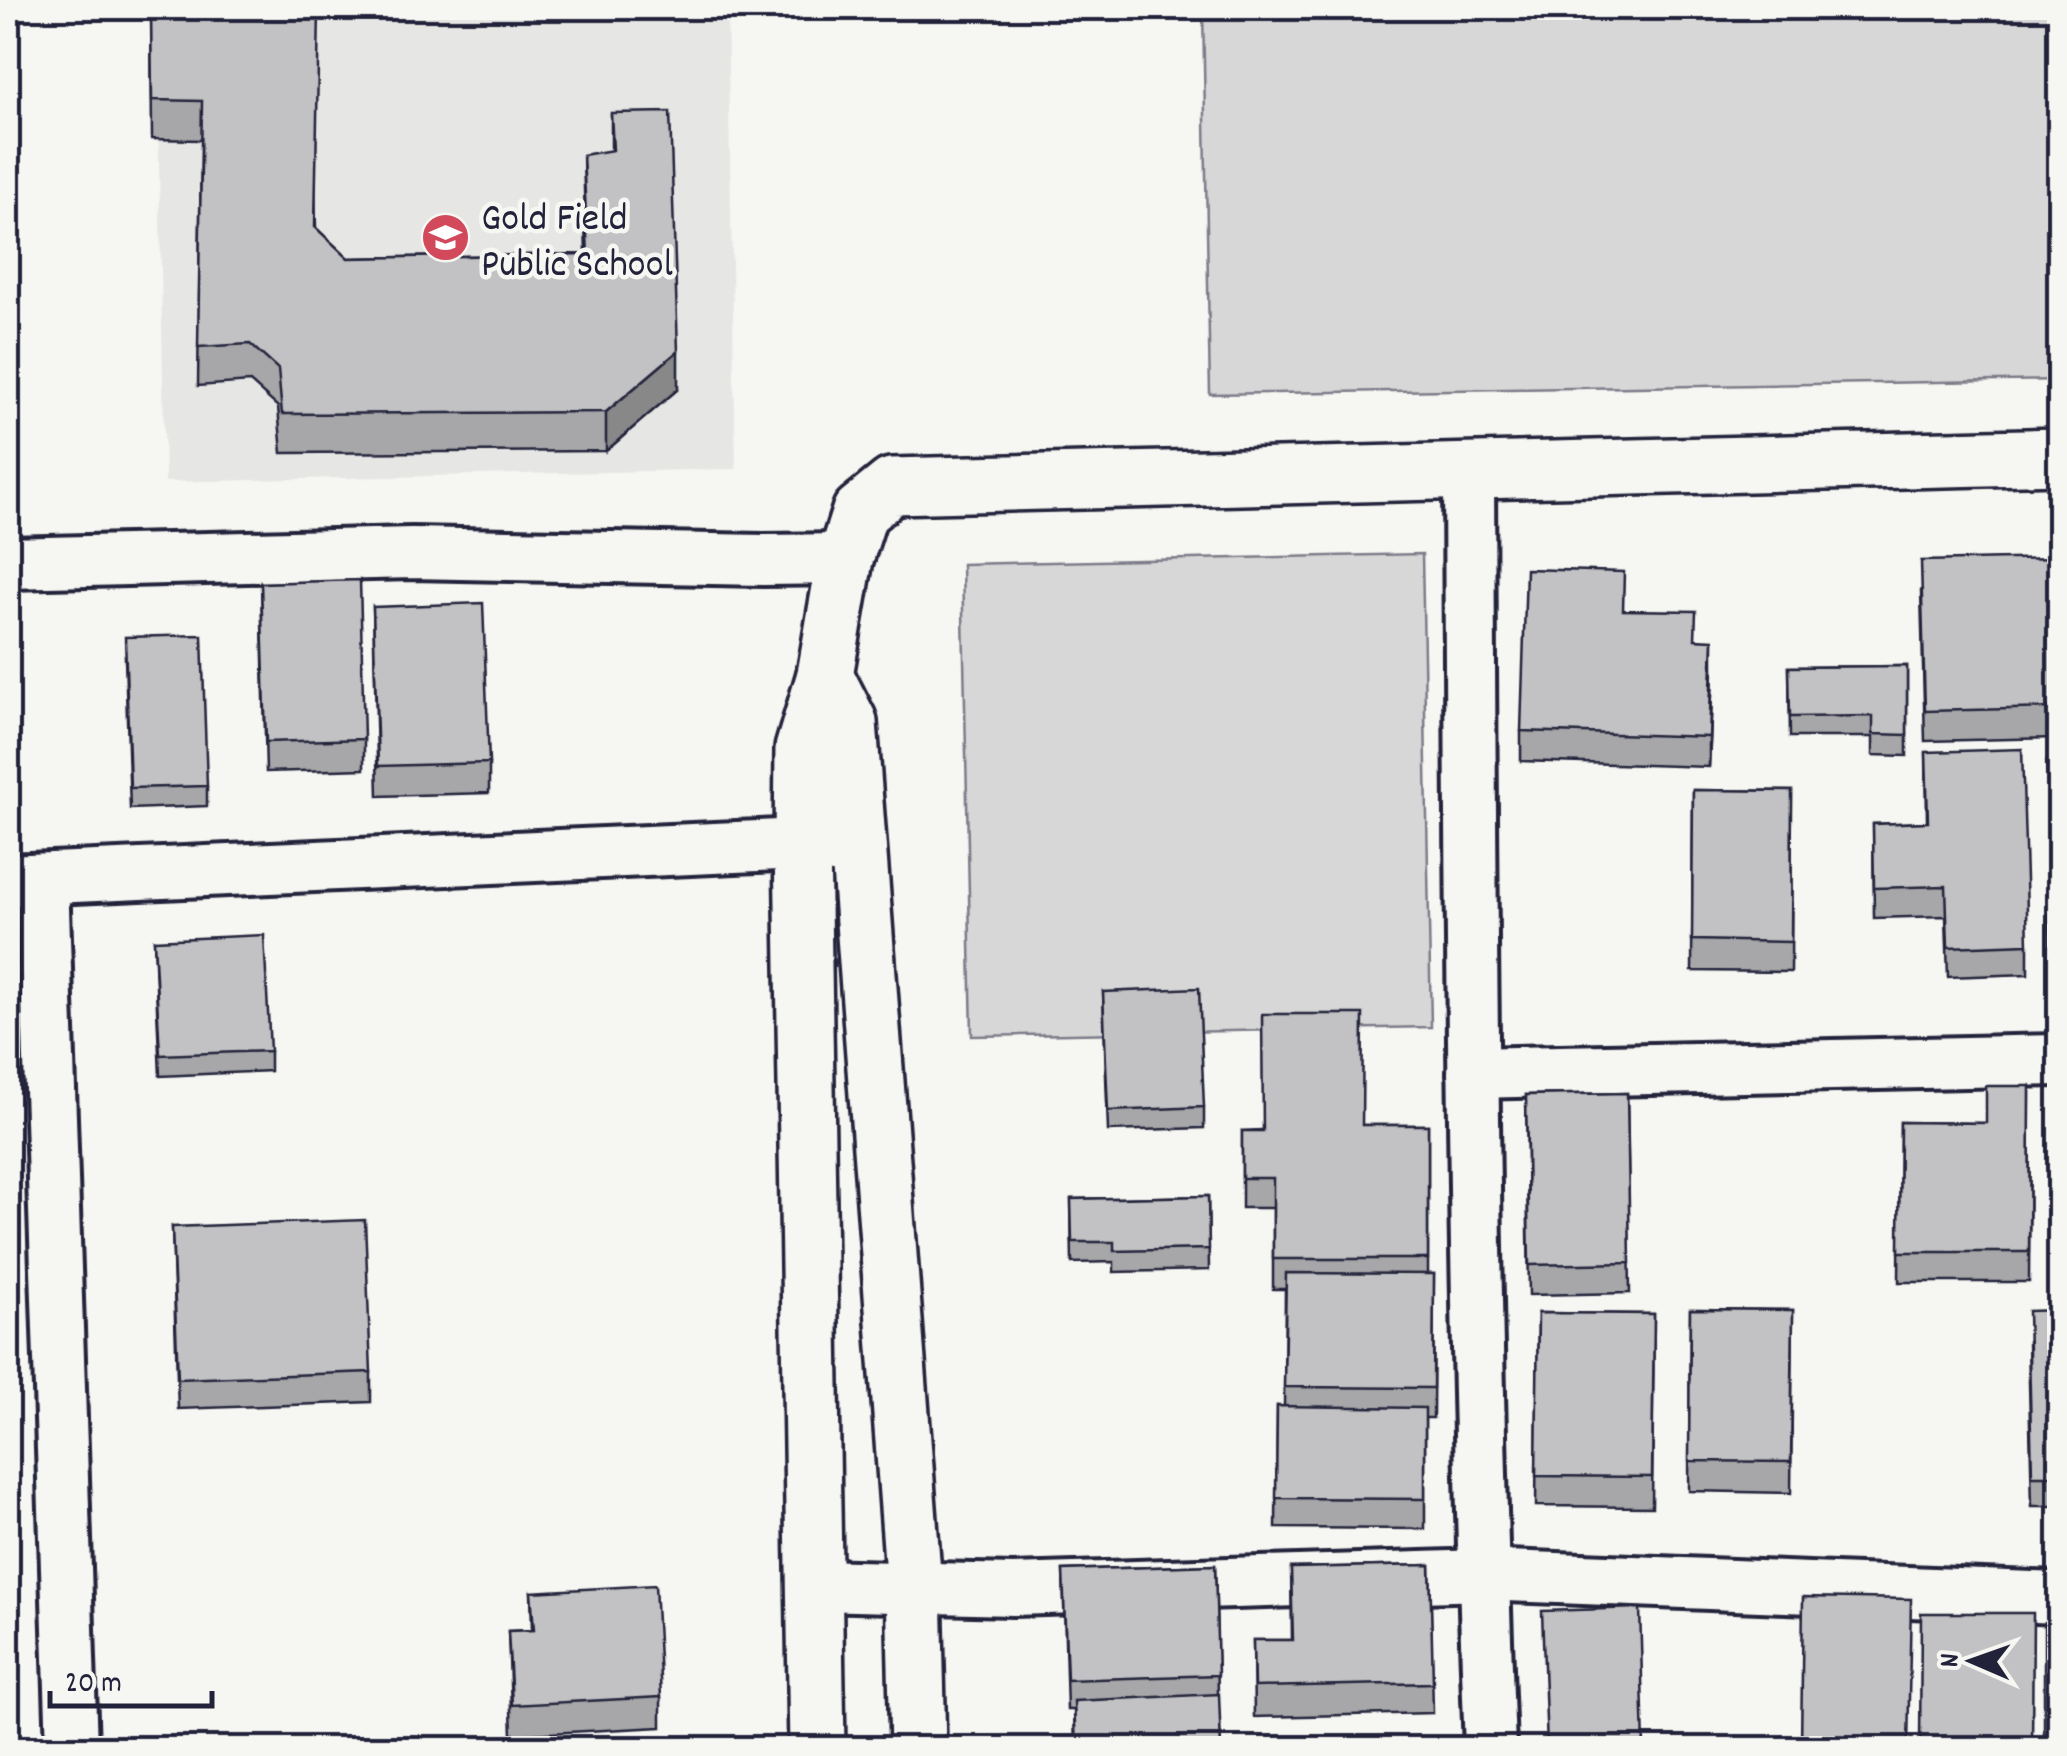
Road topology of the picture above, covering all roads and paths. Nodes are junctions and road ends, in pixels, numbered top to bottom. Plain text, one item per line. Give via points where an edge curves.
1 (2060, 456) edge
2 (1469, 473) junction
3 (845, 559) junction
4 (8, 563) edge
5 (825, 675) junction
6 (802, 844) junction
7 (857, 851) junction
8 (25, 880) edge
9 (2060, 1060) edge
10 (1473, 1073) junction
11 (1483, 1575) junction
12 (816, 1585) junction
13 (914, 1587) junction
14 (2060, 1598) edge
15 (72, 1748) edge
16 (817, 1748) edge
17 (918, 1748) edge
18 (1490, 1748) edge

1 - 2 street
2 - 3 street via 892,486 860,512
2 - 10 street
3 - 4 street via 412,553
3 - 5 street
5 - 6 street via 803,749
5 - 7 street via 849,722
6 - 7 street
6 - 8 street
6 - 12 street
7 - 13 street
8 - 15 street
9 - 10 street
10 - 11 street
11 - 13 street via 1013,1590
11 - 14 street
11 - 18 street
12 - 13 street
12 - 16 street
13 - 17 street

